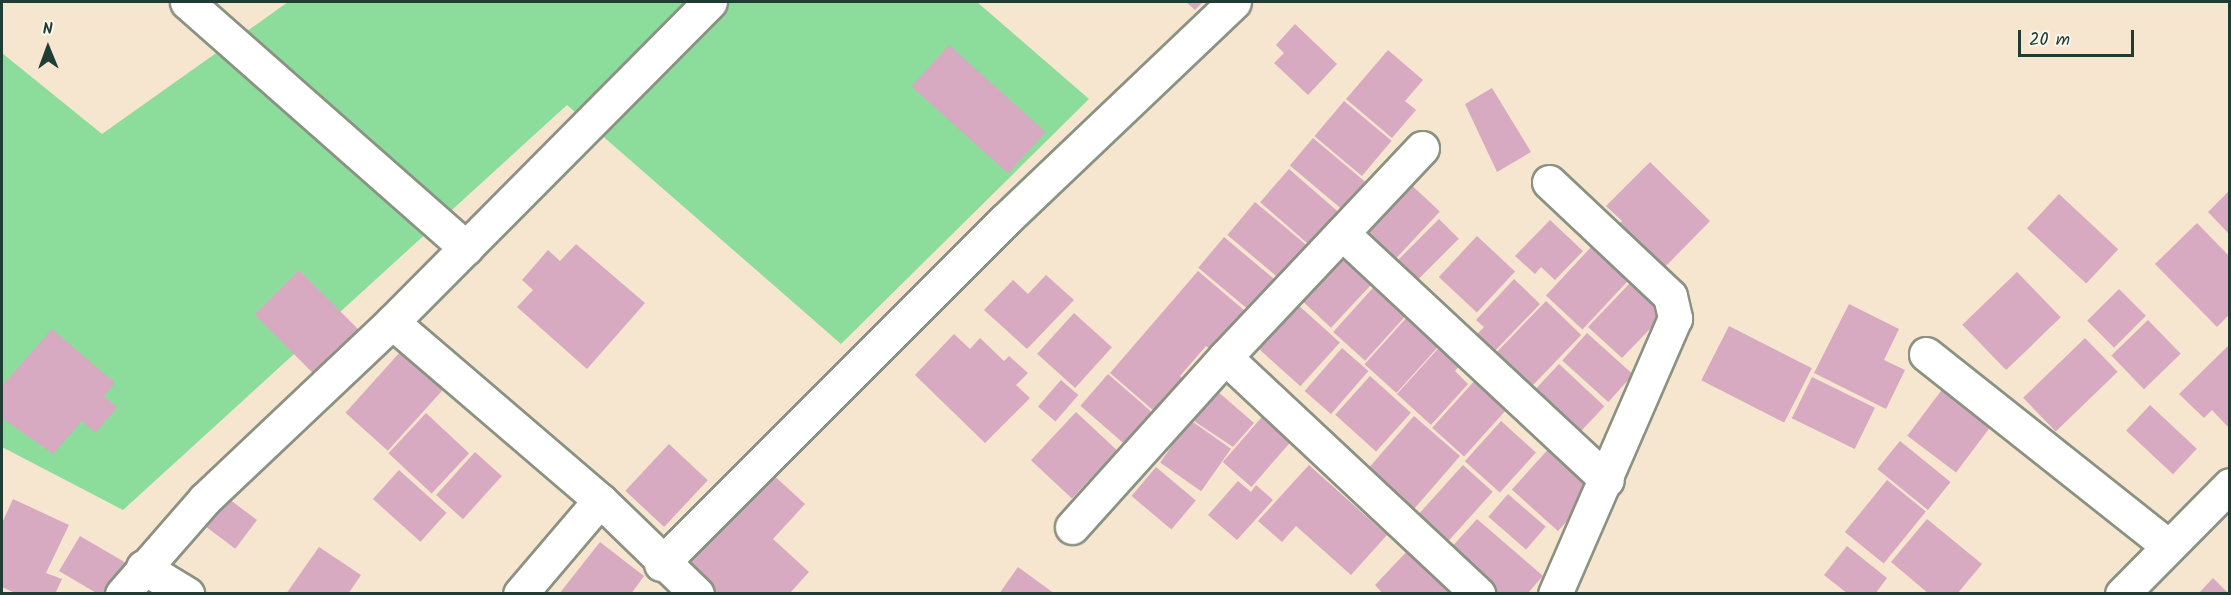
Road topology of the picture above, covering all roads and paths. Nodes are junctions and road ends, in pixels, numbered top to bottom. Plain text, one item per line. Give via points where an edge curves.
1 (187, 2) edge
2 (710, 2) edge
3 (1234, 2) edge
4 (1422, 148) dead end
5 (1549, 182) dead end
6 (1342, 233) junction
7 (466, 248) junction
8 (392, 322) junction
9 (1926, 354) dead end
10 (1225, 357) junction
11 (1606, 480) junction
12 (2229, 485) edge
13 (600, 500) junction
14 (1072, 526) dead end
15 (2167, 545) junction
16 (661, 564) junction
17 (143, 567) junction
18 (122, 594) edge
19 (187, 594) edge
20 (520, 594) edge
21 (697, 594) edge
22 (1478, 594) edge
23 (1555, 594) edge
24 (2122, 594) edge

1 - 7 street
2 - 7 street
3 - 16 street via 1005,220
4 - 6 street
5 - 11 street via 1674,305 1673,331
6 - 10 street
6 - 11 street
7 - 8 street
8 - 13 street
8 - 17 street via 205,499
9 - 15 street
10 - 14 street
10 - 22 street
11 - 23 street
12 - 15 street
13 - 16 street
13 - 20 street
15 - 24 street
16 - 21 street
17 - 18 street
17 - 19 street

